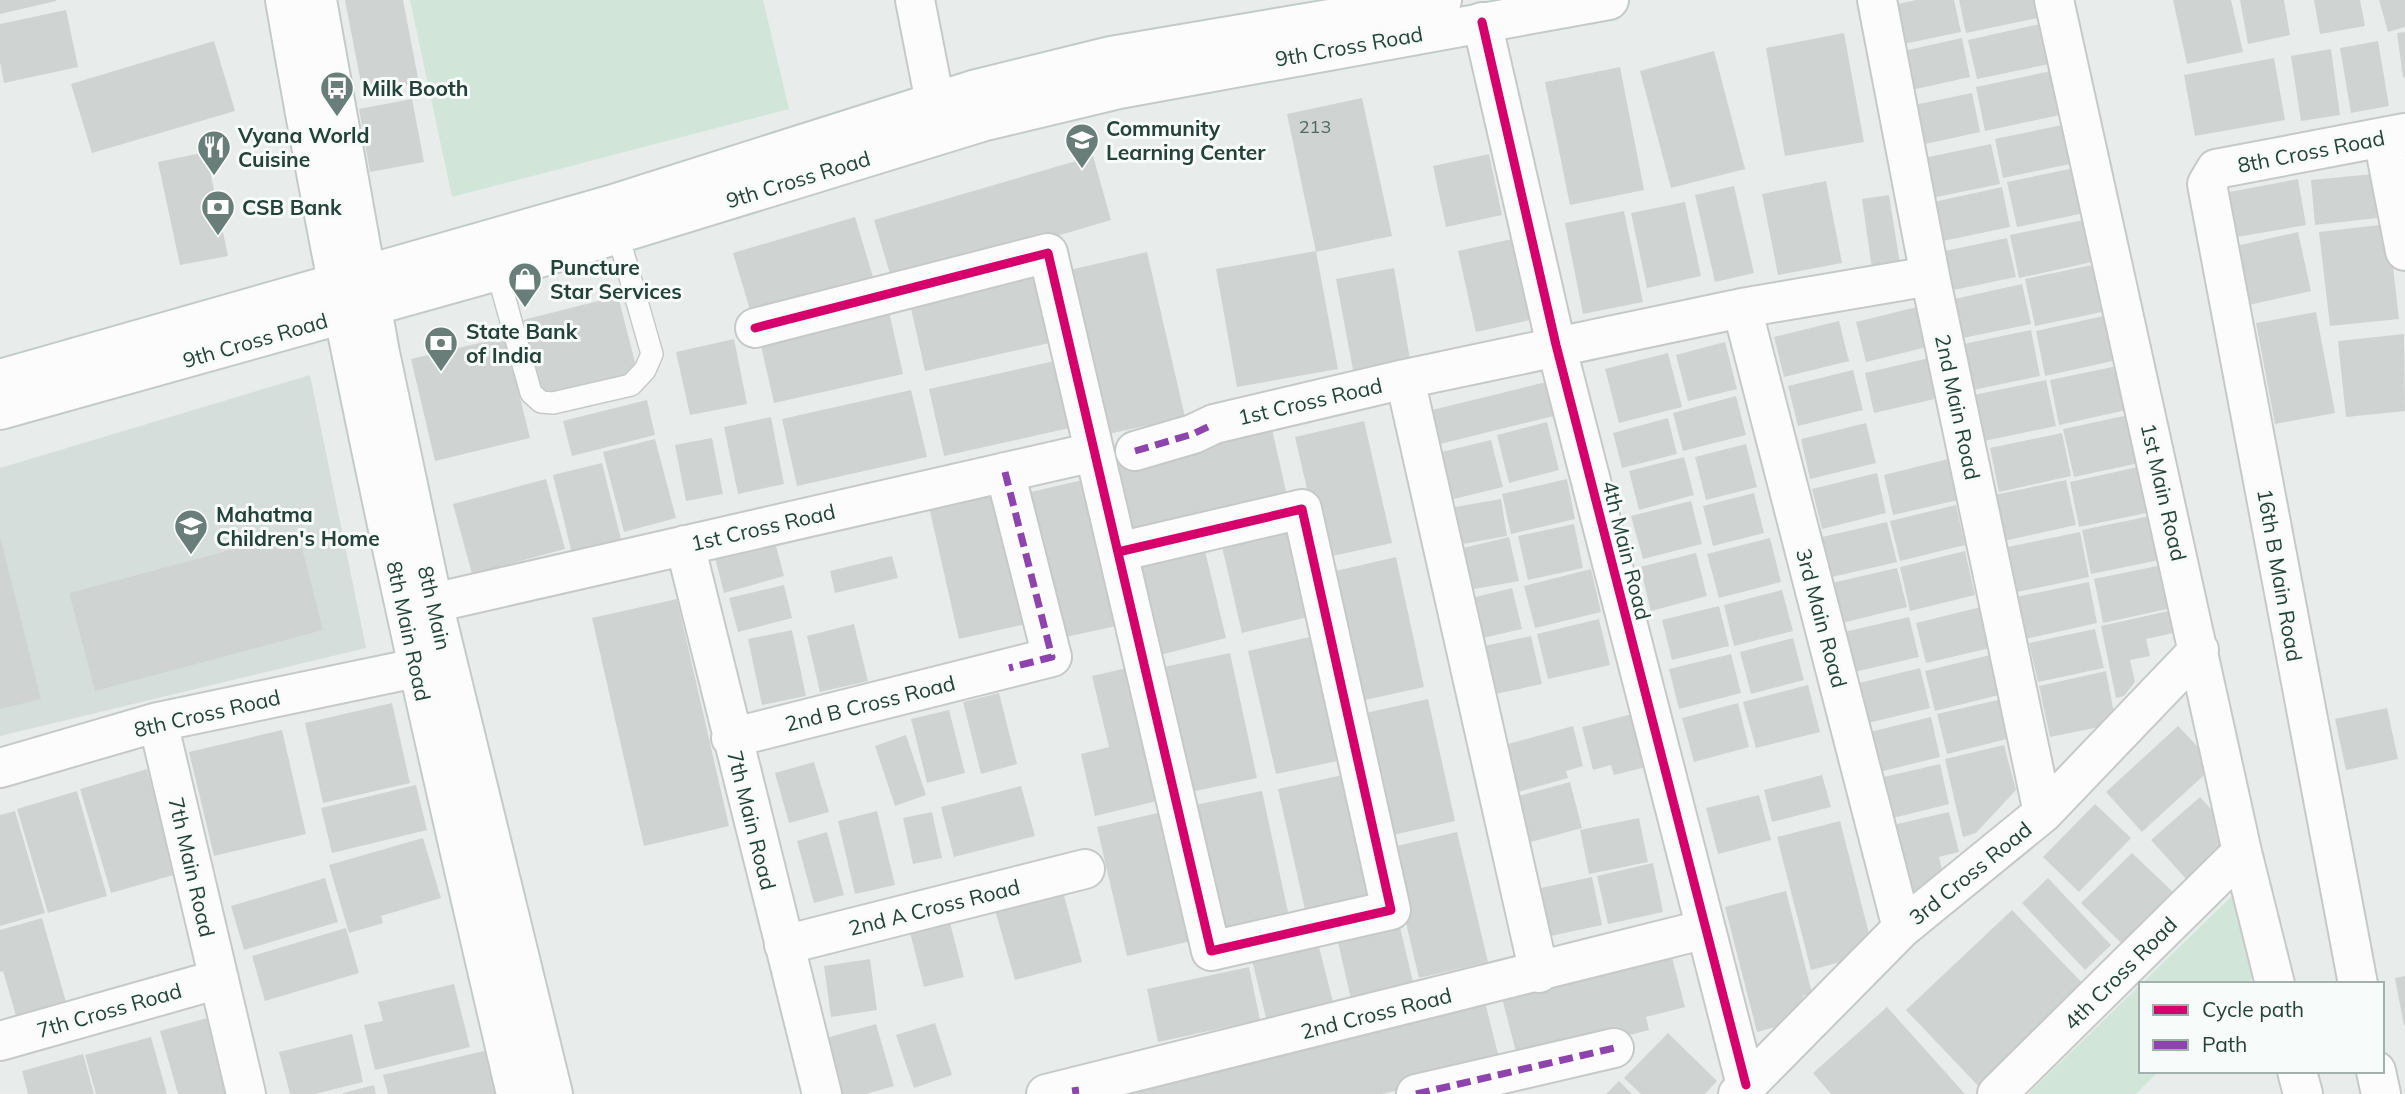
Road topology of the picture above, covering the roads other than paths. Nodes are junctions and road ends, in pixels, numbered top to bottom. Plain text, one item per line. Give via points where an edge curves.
1 (285, 0) edge
2 (317, 0) edge
3 (915, 0) edge
4 (1442, 0) edge
5 (1609, 0) edge
6 (1877, 0) edge
7 (2054, 0) edge
8 (1482, 22) junction
9 (935, 102) junction
10 (2394, 135) edge
11 (2216, 169) joint
12 (618, 235) junction
13 (2405, 251) edge
14 (497, 271) junction
15 (1930, 276) junction
16 (354, 295) junction
17 (1742, 308) junction
18 (755, 328) dead end
19 (1556, 345) junction
20 (1405, 379) junction
21 (0, 384) edge
22 (1135, 451) dead end
23 (1094, 452) junction
24 (1005, 472) junction
25 (685, 545) junction
26 (1118, 552) junction
27 (433, 603) junction
28 (2199, 650) junction
29 (416, 668) junction
30 (158, 722) junction
31 (731, 737) junction
32 (0, 768) edge
33 (2043, 813) junction
34 (2242, 852) junction
35 (1085, 869) dead end
36 (1902, 928) junction
37 (1706, 929) junction
38 (784, 945) junction
39 (1539, 973) junction
40 (219, 979) junction
41 (2274, 982) edge
42 (2358, 982) edge
43 (0, 1041) edge
44 (1614, 1048) dead end
45 (2298, 1073) edge
46 (2376, 1073) edge
47 (1742, 1090) edge
48 (1066, 1092) edge
49 (246, 1094) edge
50 (516, 1094) edge
51 (553, 1094) edge
52 (822, 1094) edge
53 (1416, 1094) edge
54 (1997, 1094) edge
55 (2303, 1094) edge
56 (2381, 1094) edge

1 - 16 street, 8th Main Road
2 - 16 street, 8th Main via 337,118
3 - 9 street
4 - 9 street, 9th Cross Road via 1111,56
5 - 8 street, 9th Cross Road
6 - 15 street, 2nd Main Road
7 - 28 street, 1st Main Road
8 - 12 street, 9th Cross Road via 1119,89 999,118
8 - 19 street, 4th Main Road
9 - 16 street, 9th Cross Road via 610,205
10 - 11 street, 8th Cross Road
10 - 13 street
11 - 42 street, 16th B Main Road via 2207,184
12 - 14 street, 9th Cross Road
12 - 14 lane via 652,354 631,385 541,402 531,393
14 - 16 street, 9th Cross Road
15 - 17 street, 1st Cross Road
15 - 33 street, 2nd Main Road
16 - 21 street, 9th Cross Road
16 - 27 street, 8th Main
16 - 29 street, 8th Main Road
17 - 19 street, 1st Cross Road
17 - 36 street, 3rd Main Road
18 - 23 street via 1048,253
19 - 20 street, 1st Cross Road
19 - 37 street, 4th Main Road
20 - 22 street, 1st Cross Road via 1214,424
20 - 39 street
23 - 24 street, 1st Cross Road
23 - 26 street
24 - 25 street, 1st Cross Road
24 - 31 street, 2nd B Cross Road via 1052,657
25 - 27 street, 1st Cross Road
25 - 31 street, 7th Main Road
26 - 26 street via 1211,951 1391,910 1302,509
27 - 51 street, 8th Main
28 - 33 street, 3rd Cross Road
28 - 34 street, 1st Main Road
29 - 30 street, 8th Cross Road
29 - 50 street, 8th Main Road
30 - 32 street, 8th Cross Road
30 - 40 street, 7th Main Road
31 - 38 street, 7th Main Road
33 - 36 street, 3rd Cross Road
34 - 41 street, 1st Main Road
34 - 54 street, 4th Cross Road
35 - 38 street, 2nd A Cross Road
36 - 47 street, 3rd Cross Road
37 - 39 street, 2nd Cross Road
37 - 47 street, 4th Main Road
38 - 52 street, 7th Main Road
39 - 48 street, 2nd Cross Road
40 - 43 street, 7th Cross Road
40 - 49 street, 7th Main Road
44 - 53 street
45 - 55 street
46 - 56 street

